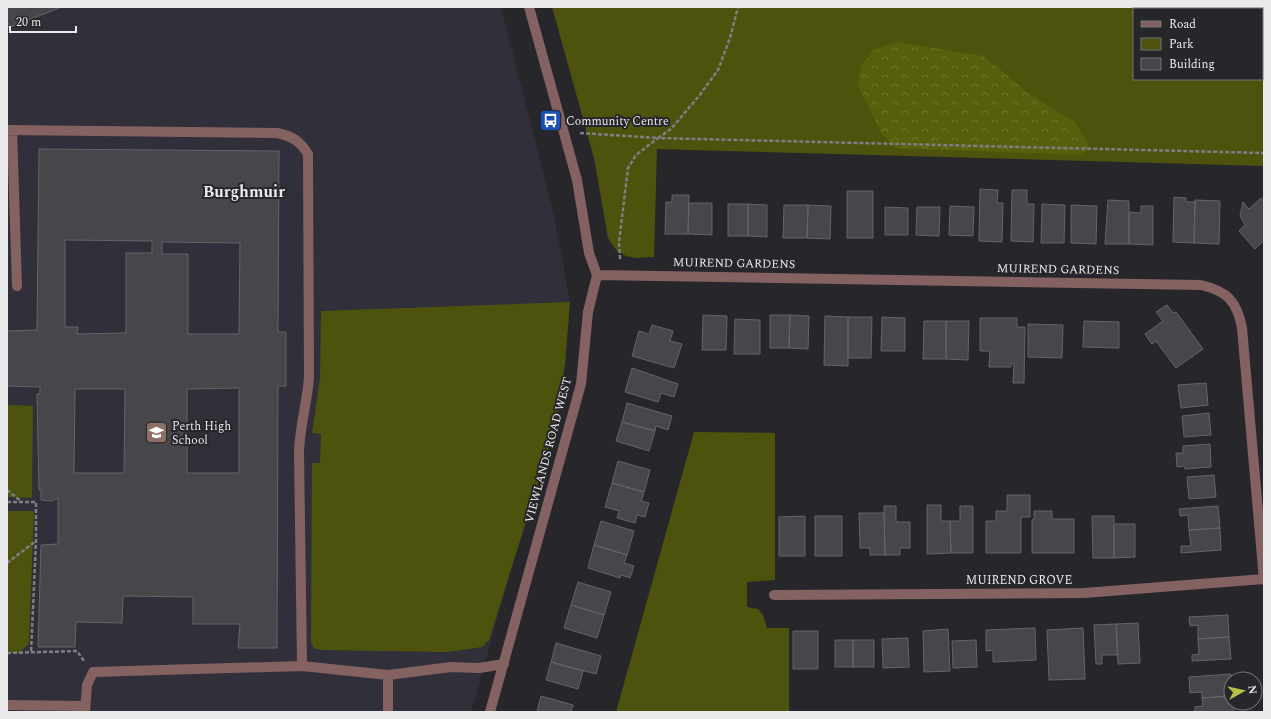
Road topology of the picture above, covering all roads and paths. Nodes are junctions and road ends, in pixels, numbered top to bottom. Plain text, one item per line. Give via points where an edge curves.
1 (529, 7) edge
2 (738, 7) edge
3 (9, 130) edge
4 (564, 132) junction
5 (658, 138) junction
6 (1264, 153) edge
7 (597, 275) junction
8 (621, 275) junction
9 (17, 286) dead end
10 (7, 490) edge
11 (7, 502) edge
12 (22, 502) junction
13 (36, 541) junction
14 (7, 563) edge
15 (1264, 580) edge
16 (774, 595) dead end
17 (7, 653) edge
18 (31, 653) junction
19 (504, 664) junction
20 (302, 666) junction
21 (93, 672) junction
22 (388, 675) junction
23 (7, 705) edge
24 (85, 709) edge
25 (388, 712) edge
26 (490, 712) edge

1 - 4 street
2 - 5 path via 718,70 671,129
3 - 9 street
3 - 20 street via 277,133 294,138 308,154 309,378 299,451
4 - 5 path
4 - 7 street via 577,180 589,253
5 - 6 path
5 - 8 path via 636,155 628,168 619,242
7 - 8 street, MUIREND GARDENS
7 - 19 street, VIEWLANDS ROAD WEST via 588,312 581,384
8 - 15 street, MUIREND GARDENS via 1200,285 1215,288 1227,295 1236,306 1241,323
10 - 12 path
11 - 12 path
12 - 13 path via 36,502
13 - 14 path
13 - 18 path
15 - 16 street, MUIREND GROVE via 1084,593
17 - 18 path
18 - 21 path via 76,651
19 - 22 street via 479,668 451,667
19 - 26 street, VIEWLANDS ROAD WEST
20 - 21 street
20 - 22 street
21 - 24 street via 87,685
22 - 25 street
23 - 24 street

